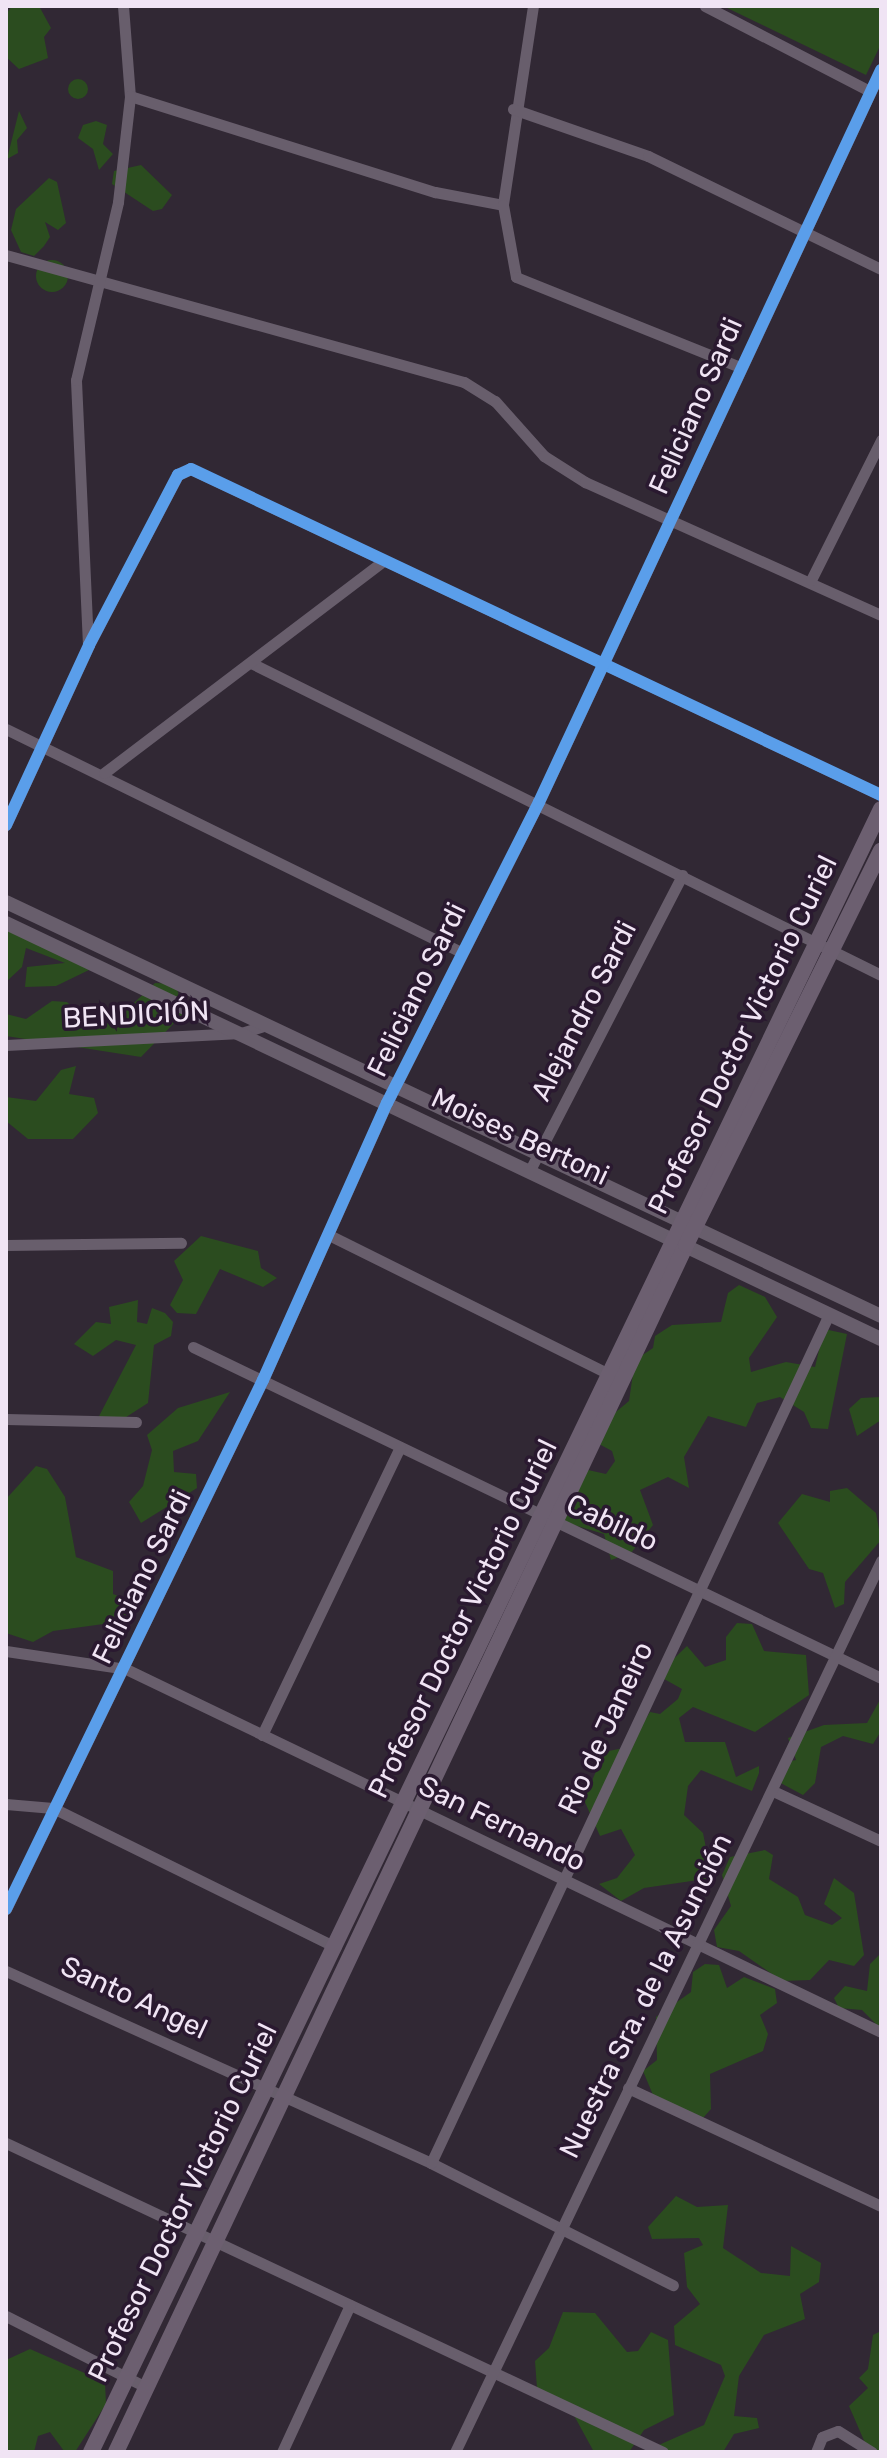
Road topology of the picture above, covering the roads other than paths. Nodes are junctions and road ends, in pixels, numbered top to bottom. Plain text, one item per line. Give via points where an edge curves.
1 (123, 6) edge
2 (533, 6) edge
3 (705, 6) edge
4 (881, 70) edge
5 (870, 91) junction
6 (130, 96) junction
7 (513, 109) junction
8 (503, 205) junction
9 (801, 231) junction
10 (6, 255) edge
11 (881, 269) edge
12 (96, 283) junction
13 (740, 367) junction
14 (881, 440) edge
15 (672, 518) junction
16 (383, 561) junction
17 (811, 580) junction
18 (881, 615) edge
19 (89, 645) junction
20 (603, 661) junction
21 (251, 663) junction
22 (6, 729) edge
23 (44, 742) junction
24 (104, 773) junction
25 (881, 795) edge
26 (539, 802) junction
27 (881, 809) edge
28 (6, 825) edge
29 (881, 851) edge
30 (682, 875) junction
31 (6, 902) edge
32 (6, 923) edge
33 (823, 948) junction
34 (461, 952) junction
35 (881, 975) edge
36 (268, 1024) junction
37 (241, 1033) junction
38 (6, 1045) edge
39 (397, 1085) junction
40 (387, 1103) junction
41 (538, 1152) junction
42 (530, 1170) junction
43 (689, 1224) junction
44 (331, 1236) junction
45 (680, 1242) junction
46 (181, 1243) dead end
47 (6, 1245) edge
48 (829, 1314) junction
49 (881, 1316) edge
50 (881, 1339) edge
51 (193, 1347) dead end
52 (617, 1377) junction
53 (263, 1380) junction
54 (6, 1419) edge
55 (136, 1422) dead end
56 (400, 1447) junction
57 (549, 1520) junction
58 (881, 1561) edge
59 (696, 1589) junction
60 (6, 1651) edge
61 (836, 1657) junction
62 (126, 1669) junction
63 (881, 1678) edge
64 (262, 1735) junction
65 (773, 1791) junction
66 (403, 1802) junction
67 (6, 1804) edge
68 (53, 1808) junction
69 (420, 1811) junction
70 (881, 1841) edge
71 (562, 1879) junction
72 (6, 1909) edge
73 (336, 1947) junction
74 (697, 1947) junction
75 (6, 1971) edge
76 (881, 2032) edge
77 (628, 2088) junction
78 (276, 2091) junction
79 (6, 2143) edge
80 (431, 2163) junction
81 (881, 2206) edge
82 (200, 2228) junction
83 (559, 2229) junction
84 (216, 2238) junction
85 (673, 2285) dead end
86 (350, 2305) junction
87 (6, 2316) edge
88 (493, 2372) junction
89 (128, 2376) junction
90 (146, 2387) junction
91 (91, 2452) edge
92 (116, 2452) edge
93 (282, 2452) edge
94 (455, 2452) edge
95 (663, 2452) edge
96 (816, 2452) edge
97 (872, 2452) edge

1 - 6 street
2 - 7 street
3 - 5 street
4 - 5 street, Feliciano Sardi
5 - 9 street, Feliciano Sardi
6 - 8 street via 435,192
6 - 12 street via 118,202
7 - 8 street
7 - 9 street via 611,140
8 - 13 street via 511,266 533,289 615,312
9 - 11 street
9 - 13 street, Feliciano Sardi
10 - 12 street
12 - 15 street via 464,382 495,401 544,456
12 - 19 street via 76,380
13 - 15 street, Feliciano Sardi
14 - 17 street
15 - 17 street
15 - 20 street, Feliciano Sardi
16 - 19 street via 191,469 178,475
16 - 20 street
16 - 21 street
17 - 18 street
19 - 23 street
20 - 25 street
20 - 26 street, Feliciano Sardi
21 - 24 street
21 - 26 street
22 - 23 street
23 - 24 street
23 - 28 street
24 - 34 street
26 - 30 street
26 - 34 street, Feliciano Sardi
27 - 33 main road, Profesor Doctor Victorio Curiel
29 - 33 main road, Profesor Doctor Victorio Curiel
30 - 33 street
30 - 41 street, Alejandro Sardi
31 - 36 street, Moises Bertoni
32 - 37 street, Moises Bertoni
33 - 35 street
33 - 43 main road, Profesor Doctor Victorio Curiel
34 - 39 street, Feliciano Sardi
36 - 37 street, BENDICIÓN
36 - 39 street, Moises Bertoni
37 - 38 street, BENDICIÓN
37 - 40 street, Moises Bertoni
39 - 40 street, Feliciano Sardi
39 - 41 street, Moises Bertoni
40 - 42 street, Moises Bertoni
40 - 44 street, Feliciano Sardi
41 - 42 street, Alejandro Sardi
41 - 43 street, Moises Bertoni
42 - 45 street, Moises Bertoni
43 - 45 main road, Profesor Doctor Victorio Curiel
43 - 49 street, Moises Bertoni
44 - 52 street
44 - 53 street, Feliciano Sardi
45 - 48 street, Moises Bertoni
45 - 52 main road, Profesor Doctor Victorio Curiel
46 - 47 street
48 - 50 street, Moises Bertoni
48 - 59 street, Rio de Janeiro
51 - 53 street, Cabildo
52 - 57 main road, Profesor Doctor Victorio Curiel
53 - 56 street, Cabildo
53 - 62 street, Feliciano Sardi
54 - 55 street
56 - 57 street, Cabildo
56 - 64 street
57 - 59 street, Cabildo
57 - 66 main road, Profesor Doctor Victorio Curiel
57 - 69 main road, Profesor Doctor Victorio Curiel
58 - 61 street, Nuestra Sra. de la Asunción
59 - 61 street, Cabildo
59 - 71 street, Rio de Janeiro
60 - 62 street, San Fernando
61 - 63 street, Cabildo
61 - 65 street, Nuestra Sra. de la Asunción
62 - 64 street, San Fernando
62 - 68 street, Feliciano Sardi
64 - 66 street, San Fernando
65 - 70 street
65 - 74 street, Nuestra Sra. de la Asunción
66 - 69 street, San Fernando
66 - 73 main road, Profesor Doctor Victorio Curiel
67 - 68 street
68 - 72 street, Feliciano Sardi
68 - 73 street
69 - 71 street, San Fernando
69 - 78 main road, Profesor Doctor Victorio Curiel
71 - 74 street, San Fernando
71 - 80 street, Rio de Janeiro
73 - 78 main road, Profesor Doctor Victorio Curiel
74 - 76 street, San Fernando
74 - 77 street, Nuestra Sra. de la Asunción
75 - 78 street, Santo Angel
77 - 81 street
77 - 83 street, Nuestra Sra. de la Asunción
78 - 80 street, Santo Angel
78 - 82 main road, Profesor Doctor Victorio Curiel
78 - 84 main road, Profesor Doctor Victorio Curiel
79 - 82 street
80 - 83 street, Santo Angel
82 - 84 street
82 - 89 main road, Profesor Doctor Victorio Curiel
83 - 85 street, Santo Angel
83 - 88 street, Nuestra Sra. de la Asunción
84 - 86 street
84 - 90 main road, Profesor Doctor Victorio Curiel
86 - 88 street
86 - 93 street
87 - 89 street
88 - 94 street, Nuestra Sra. de la Asunción
88 - 95 street
89 - 90 street
89 - 91 main road, Profesor Doctor Victorio Curiel
90 - 92 main road, Profesor Doctor Victorio Curiel
96 - 97 street via 822,2437 838,2431

